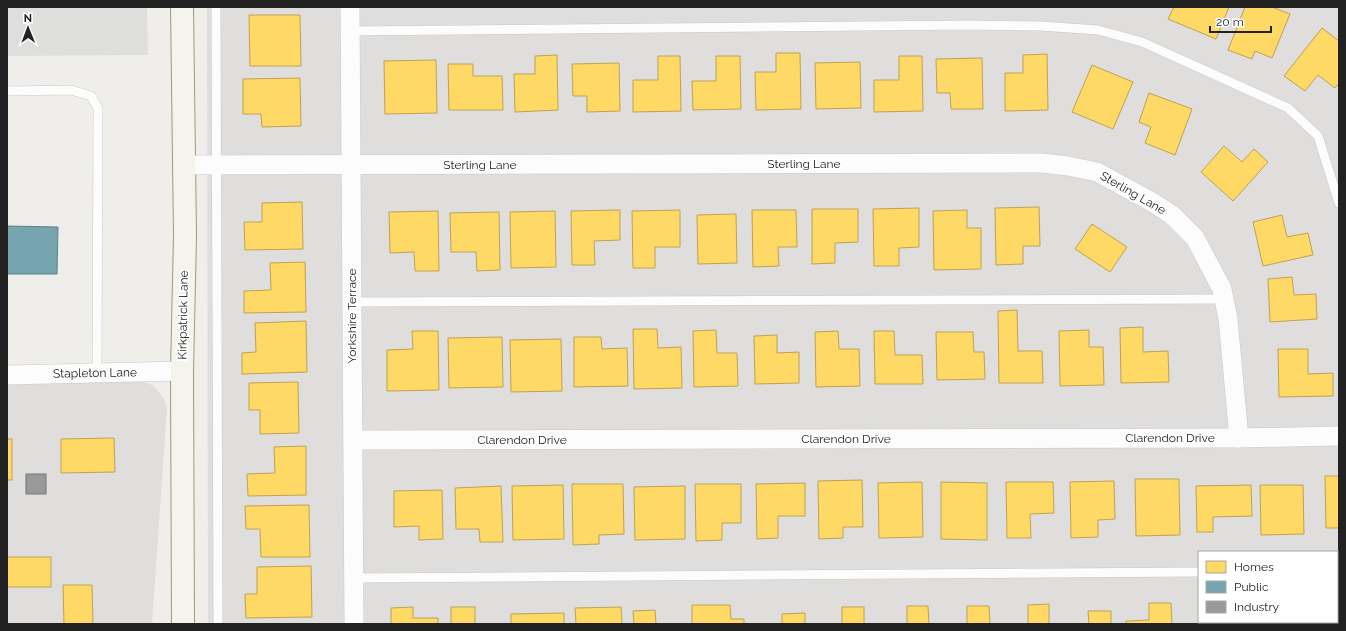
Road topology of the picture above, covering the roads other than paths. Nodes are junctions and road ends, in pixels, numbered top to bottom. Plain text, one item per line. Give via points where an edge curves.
1 (182, 7) edge
2 (216, 7) edge
3 (350, 7) edge
4 (350, 31) junction
5 (7, 90) edge
6 (184, 165) junction
7 (216, 165) junction
8 (351, 165) junction
9 (1339, 203) edge
10 (1224, 299) junction
11 (352, 302) junction
12 (182, 371) junction
13 (97, 373) junction
14 (7, 375) edge
15 (1339, 436) edge
16 (1239, 438) junction
17 (353, 440) junction
18 (1198, 572) edge
19 (354, 578) junction
20 (183, 624) edge
21 (218, 624) edge
22 (354, 624) edge

1 - 6 street, Kirkpatrick Lane
2 - 7 lane
3 - 4 street, Yorkshire Terrace
4 - 8 street, Yorkshire Terrace
4 - 9 lane via 960,25 1098,30 1142,42 1288,108 1318,136
5 - 13 lane via 71,90 91,96 98,108
6 - 7 street, Sterling Lane
6 - 12 street, Kirkpatrick Lane
7 - 8 street, Sterling Lane
7 - 21 lane
8 - 10 street, Sterling Lane via 1042,163 1068,166 1097,172 1172,215 1195,238 1222,289
8 - 11 street, Yorkshire Terrace
10 - 11 lane
10 - 16 street, Sterling Lane
11 - 17 street, Yorkshire Terrace
12 - 13 street, Stapleton Lane
12 - 20 street, Kirkpatrick Lane
13 - 14 street, Stapleton Lane
15 - 16 street, Clarendon Drive
16 - 17 street, Clarendon Drive
17 - 19 street, Yorkshire Terrace
18 - 19 lane
19 - 22 street, Yorkshire Terrace

